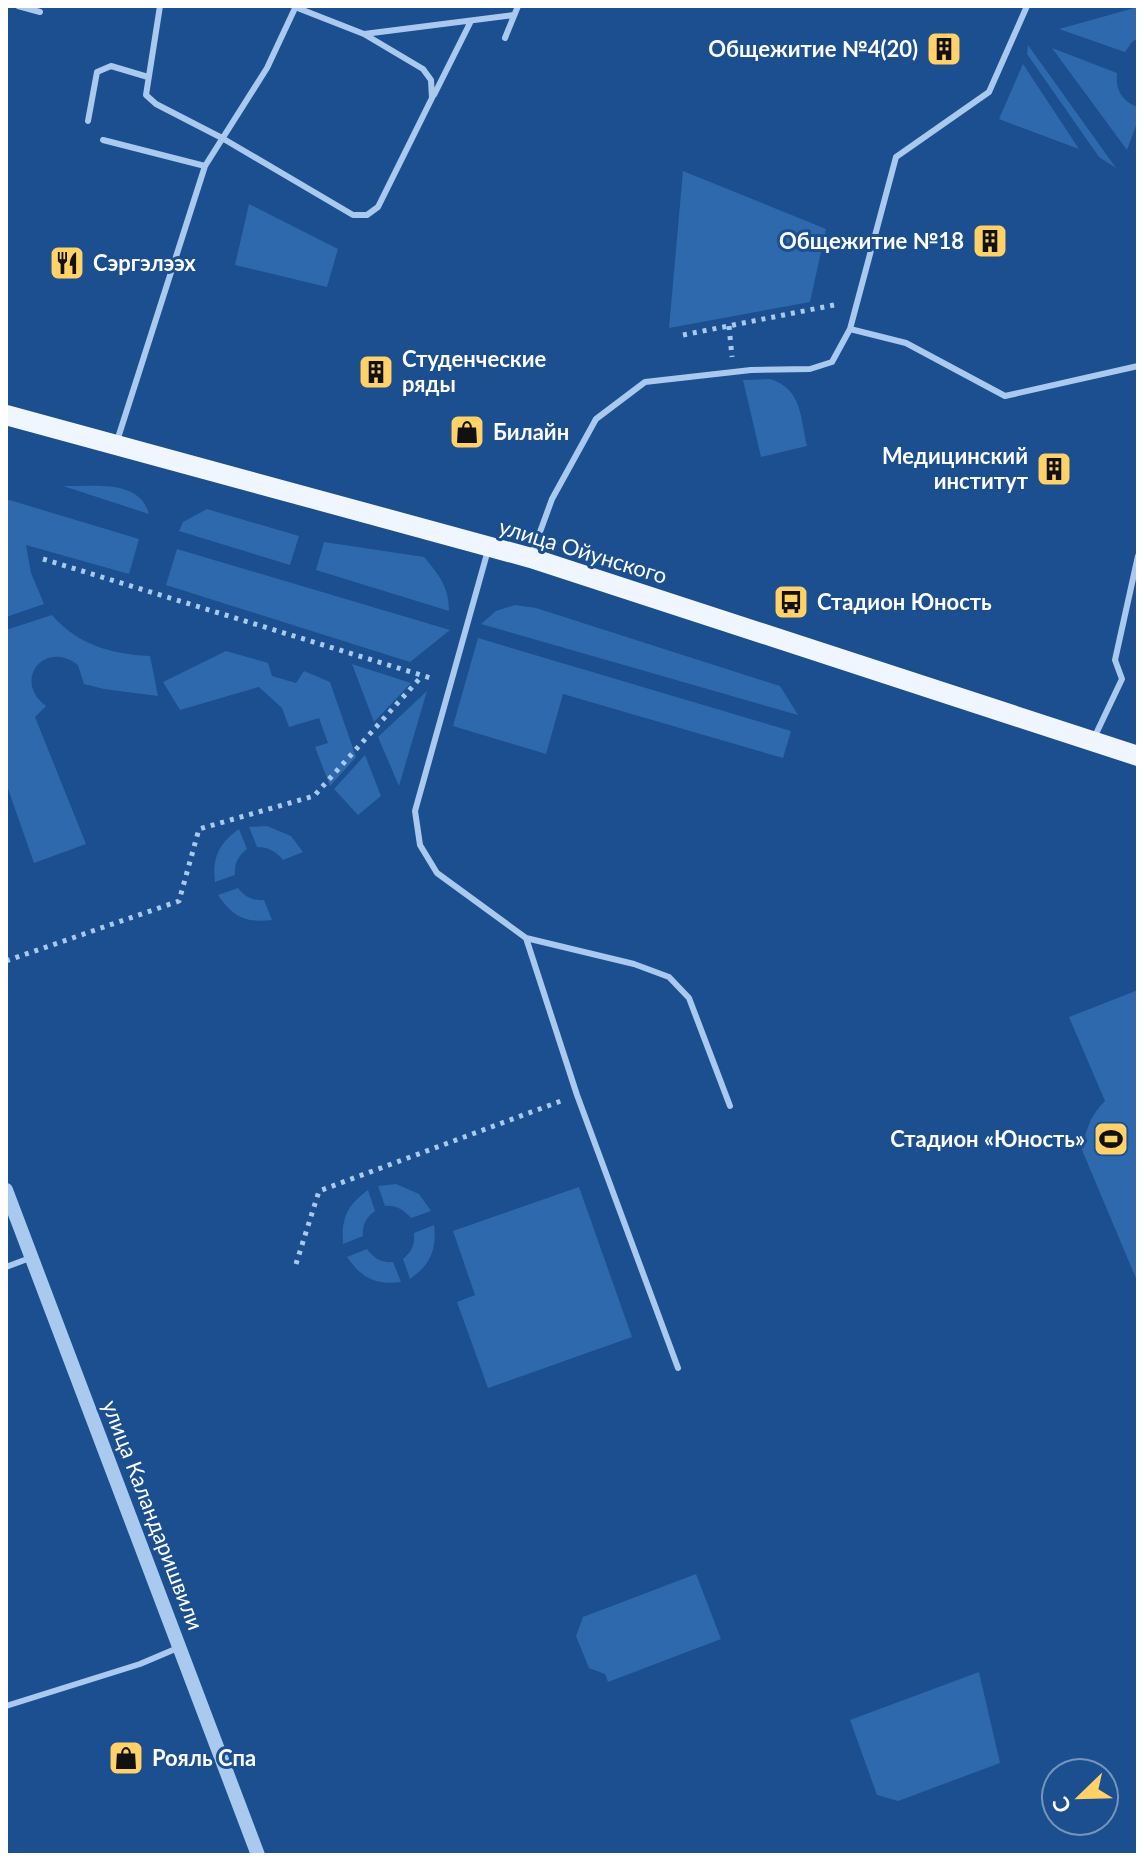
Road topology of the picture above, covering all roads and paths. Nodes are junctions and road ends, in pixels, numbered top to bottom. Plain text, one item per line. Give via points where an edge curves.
1 (18, 6) edge
2 (160, 6) edge
3 (296, 6) edge
4 (518, 6) edge
5 (1027, 6) edge
6 (40, 12) dead end
7 (514, 15) junction
8 (471, 21) junction
9 (364, 34) junction
10 (505, 38) dead end
11 (148, 77) junction
12 (432, 98) junction
13 (88, 121) dead end
14 (222, 138) junction
15 (103, 140) dead end
16 (205, 166) junction
17 (858, 300) junction
18 (729, 326) junction
19 (850, 329) junction
20 (683, 335) dead end
21 (1138, 366) edge
22 (734, 371) junction
23 (6, 415) edge
24 (116, 446) junction
25 (489, 547) junction
26 (1138, 556) edge
27 (531, 558) junction
28 (43, 559) dead end
29 (422, 676) junction
30 (450, 684) junction
31 (1092, 741) junction
32 (1138, 756) edge
33 (526, 938) junction
34 (6, 961) edge
35 (577, 1095) junction
36 (730, 1106) dead end
37 (6, 1190) edge
38 (30, 1258) junction
39 (296, 1264) dead end
40 (6, 1267) edge
41 (678, 1368) dead end
42 (180, 1647) junction
43 (6, 1706) edge
44 (258, 1855) edge

1 - 6 lane
2 - 11 lane
3 - 9 lane
3 - 14 lane via 267,68
4 - 7 lane
5 - 17 lane via 989,92 896,157
7 - 8 lane
7 - 10 lane
8 - 9 lane
8 - 12 lane
9 - 12 lane via 423,69 431,80
11 - 13 lane via 111,66 97,72
11 - 14 lane via 146,95 156,104
12 - 14 lane via 378,207 367,215 353,215
14 - 16 lane
15 - 16 lane
16 - 24 lane
17 - 18 path
17 - 19 lane
18 - 20 path
18 - 22 path
19 - 21 lane via 906,343 1005,396
19 - 22 lane via 832,362 810,369
22 - 27 lane via 645,382 596,419 552,499
23 - 24 main road, улица Ойунского
24 - 25 main road, улица Ойунского
25 - 27 main road, улица Ойунского
25 - 30 lane
26 - 31 lane via 1115,660 1122,679
27 - 31 main road, улица Ойунского
28 - 29 path
29 - 30 path
29 - 34 path via 314,796 199,829 179,901
30 - 33 lane via 415,811 420,845 437,873
31 - 32 main road, улица Ойунского
33 - 35 lane
33 - 36 lane via 669,977 689,998
35 - 39 path via 319,1191
35 - 41 lane
37 - 38 street, улица Каландаришвили
38 - 40 lane
38 - 42 street, улица Каландаришвили
42 - 43 lane
42 - 44 street, улица Каландаришвили

